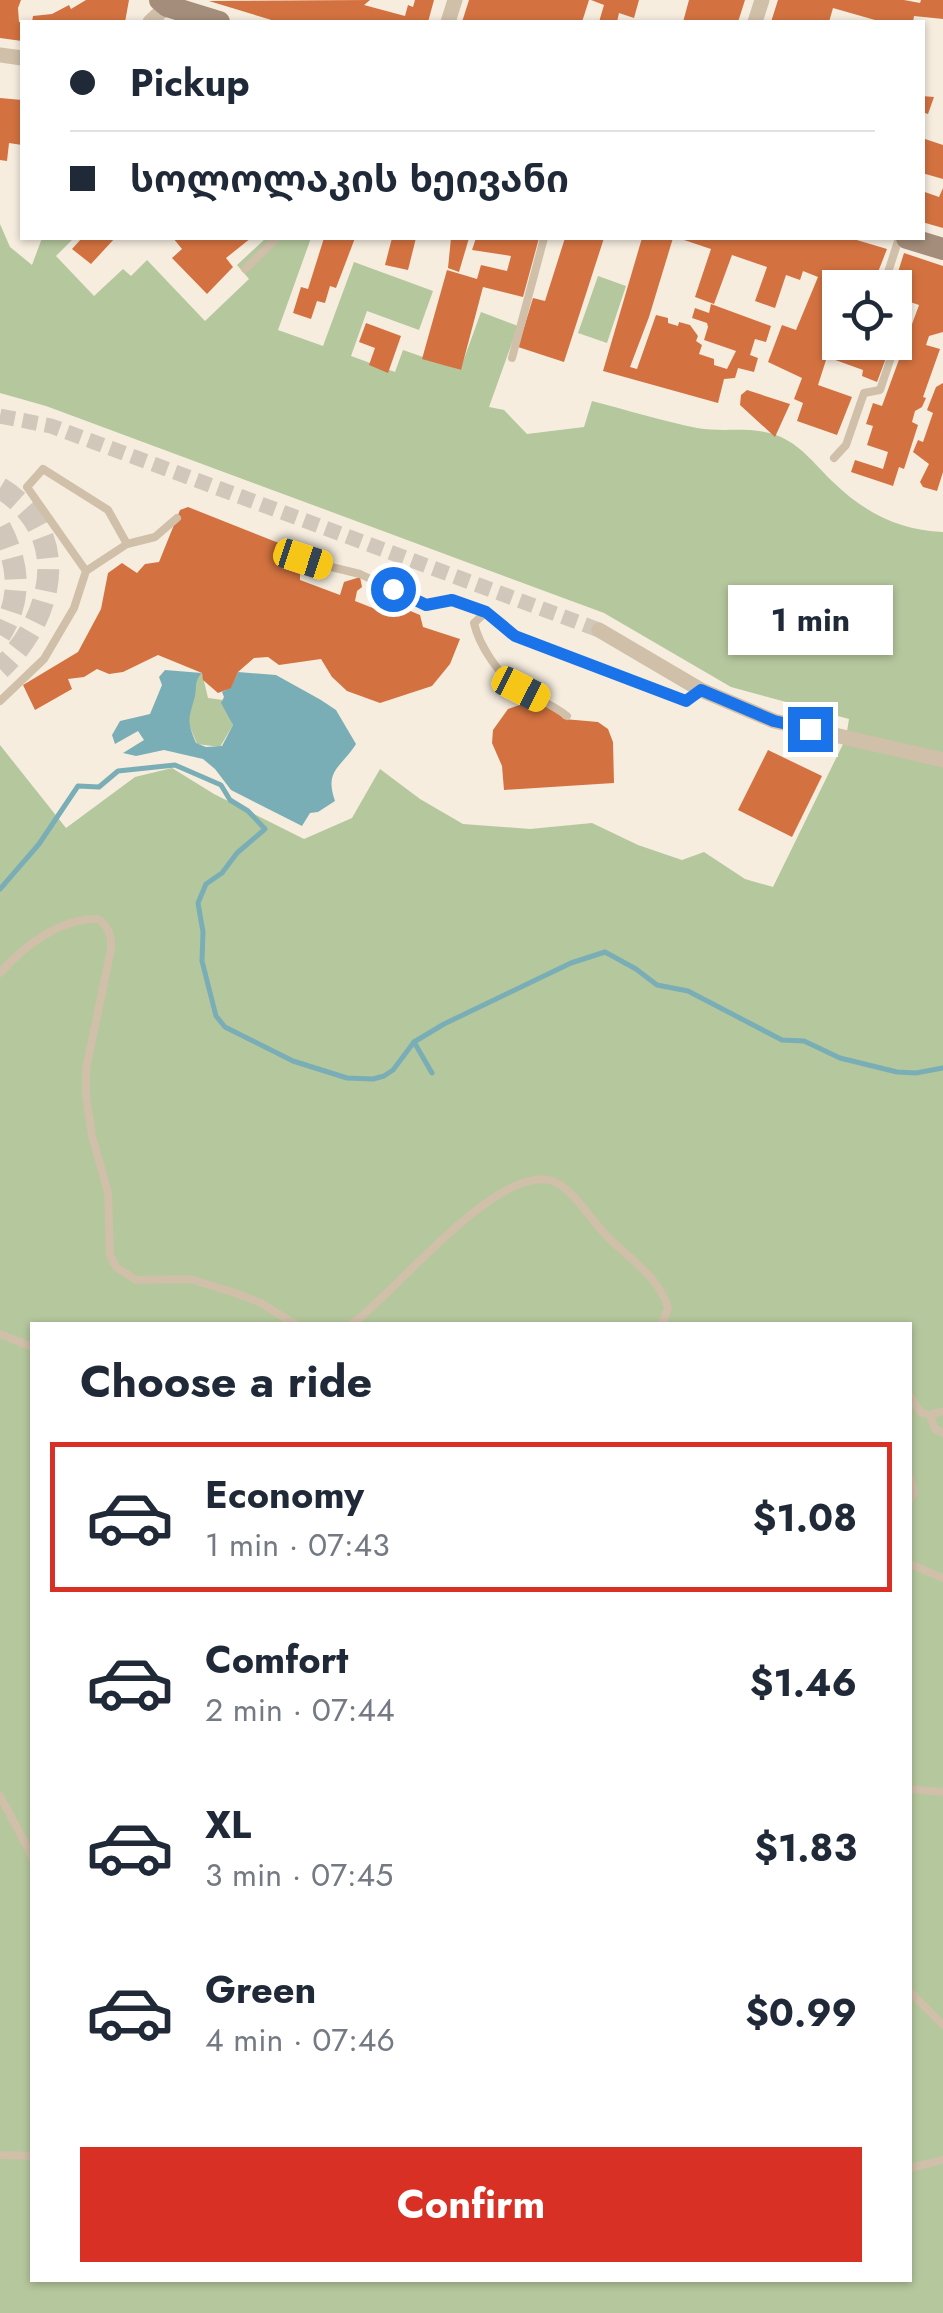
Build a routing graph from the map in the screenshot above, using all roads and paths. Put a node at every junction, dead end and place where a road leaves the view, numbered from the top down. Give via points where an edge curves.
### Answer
1 (159, 10) edge
2 (209, 20) edge
3 (275, 240) edge
4 (543, 240) edge
5 (898, 240) edge
6 (914, 240) edge
7 (943, 249) edge
8 (246, 269) dead end
9 (889, 270) edge
10 (512, 358) dead end
11 (890, 360) edge
12 (834, 458) dead end
13 (178, 518) dead end
14 (127, 544) junction
15 (286, 556) dead end
16 (86, 571) junction
17 (486, 612) junction
18 (599, 630) tunnel mouth
19 (701, 690) junction
20 (0, 701) edge
21 (567, 716) dead end
22 (943, 760) edge
23 (0, 973) edge
24 (291, 1322) edge
25 (354, 1322) edge
26 (663, 1322) edge
27 (0, 1334) edge
28 (30, 1346) edge
29 (912, 1399) edge
30 (943, 1411) edge
31 (930, 1415) junction
32 (943, 1433) edge
33 (912, 1565) edge
34 (943, 1578) edge
35 (912, 1789) edge
36 (943, 1792) edge
37 (0, 1796) edge
38 (30, 1852) edge
39 (912, 1994) edge
40 (943, 2026) edge
41 (0, 2155) edge
42 (30, 2156) edge
43 (943, 2160) edge
44 (912, 2168) edge

1 - 2 main road
3 - 8 lane
4 - 10 lane
5 - 9 lane
6 - 7 main road
11 - 12 lane via 880,390 864,393 846,445
13 - 14 lane via 155,536
14 - 16 lane
14 - 16 lane via 108,510 44,469 28,487
15 - 17 lane via 360,574 426,605 452,600
16 - 20 lane via 74,608 44,659
17 - 19 lane via 515,636 686,701
17 - 21 lane via 474,623 477,638 504,674
18 - 19 street
19 - 22 street via 774,721
23 - 24 lane via 51,932 87,918 105,924 111,949 86,1096 108,1192 110,1255 136,1280 190,1279 261,1303
25 - 26 lane via 470,1214 500,1193 544,1179 558,1183 650,1276 668,1308
27 - 28 lane
29 - 31 lane
30 - 31 lane
31 - 32 lane
33 - 34 lane
35 - 36 lane
37 - 38 lane
39 - 40 lane
41 - 42 lane
43 - 44 lane

